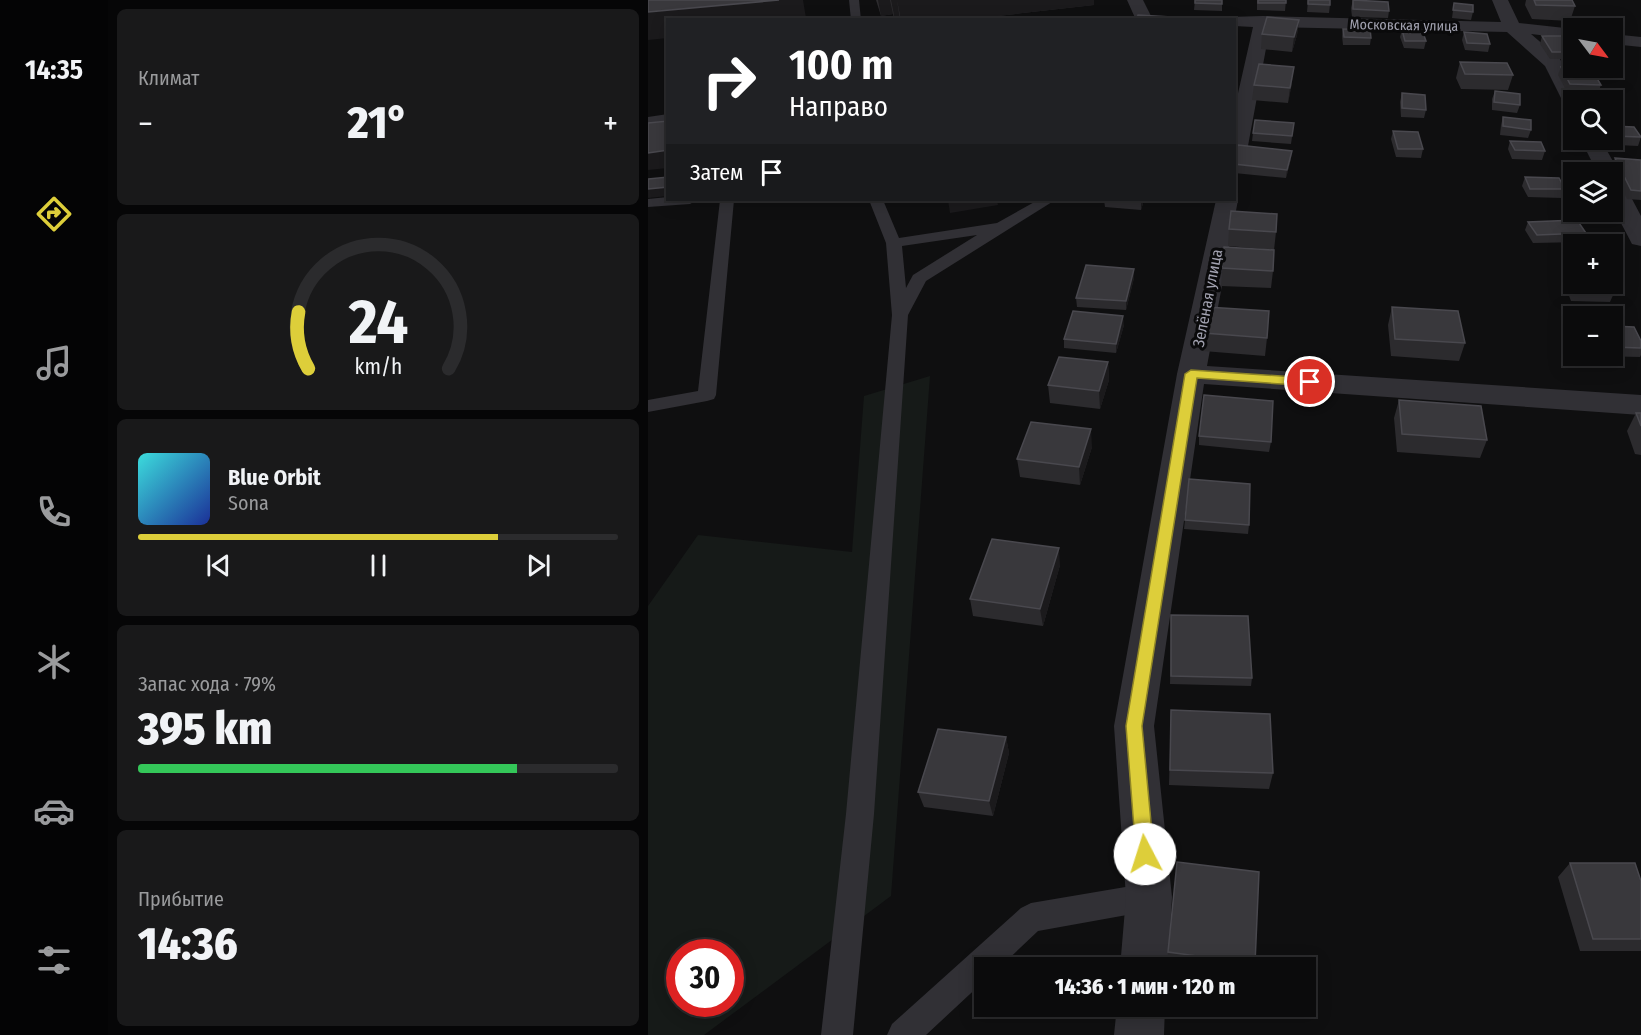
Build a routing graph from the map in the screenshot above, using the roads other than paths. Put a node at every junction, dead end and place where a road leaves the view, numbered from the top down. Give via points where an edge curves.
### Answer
1 (854, 0) edge
2 (1135, 0) edge
3 (1500, 0) edge
4 (855, 18) edge
5 (1144, 18) edge
6 (1236, 21) edge
7 (1263, 21) junction
8 (1512, 27) junction
9 (1563, 33) edge
10 (1623, 40) edge
11 (1641, 42) edge
12 (1567, 90) edge
13 (666, 120) edge
14 (648, 123) edge
15 (1236, 152) edge
16 (676, 201) edge
17 (727, 201) edge
18 (876, 201) edge
19 (1045, 201) edge
20 (1227, 201) edge
21 (648, 203) edge
22 (1623, 204) edge
23 (1001, 227) junction
24 (1641, 239) edge
25 (894, 243) junction
26 (900, 315) junction
27 (1191, 374) junction
28 (648, 405) edge
29 (1641, 405) edge
30 (1149, 897) junction
31 (1145, 957) edge
32 (1141, 1017) edge
33 (837, 1035) edge
34 (903, 1035) edge
35 (1140, 1035) edge

1 - 4 lane
2 - 5 street
3 - 8 street
6 - 7 street, Московская улица
7 - 8 street, Московская улица
7 - 15 street
8 - 9 street, Московская улица
8 - 12 street via 1553,63
10 - 11 street
13 - 14 street
16 - 21 lane
17 - 28 lane via 707,395
18 - 25 lane
19 - 23 lane
20 - 27 street, Зелёная улица
22 - 24 street
23 - 25 lane
23 - 26 lane via 919,278
25 - 26 lane
26 - 33 lane via 860,814
27 - 29 street
27 - 30 street, Зелёная улица via 1134,726
30 - 31 street, Зелёная улица
30 - 34 lane via 1031,918
32 - 35 street

